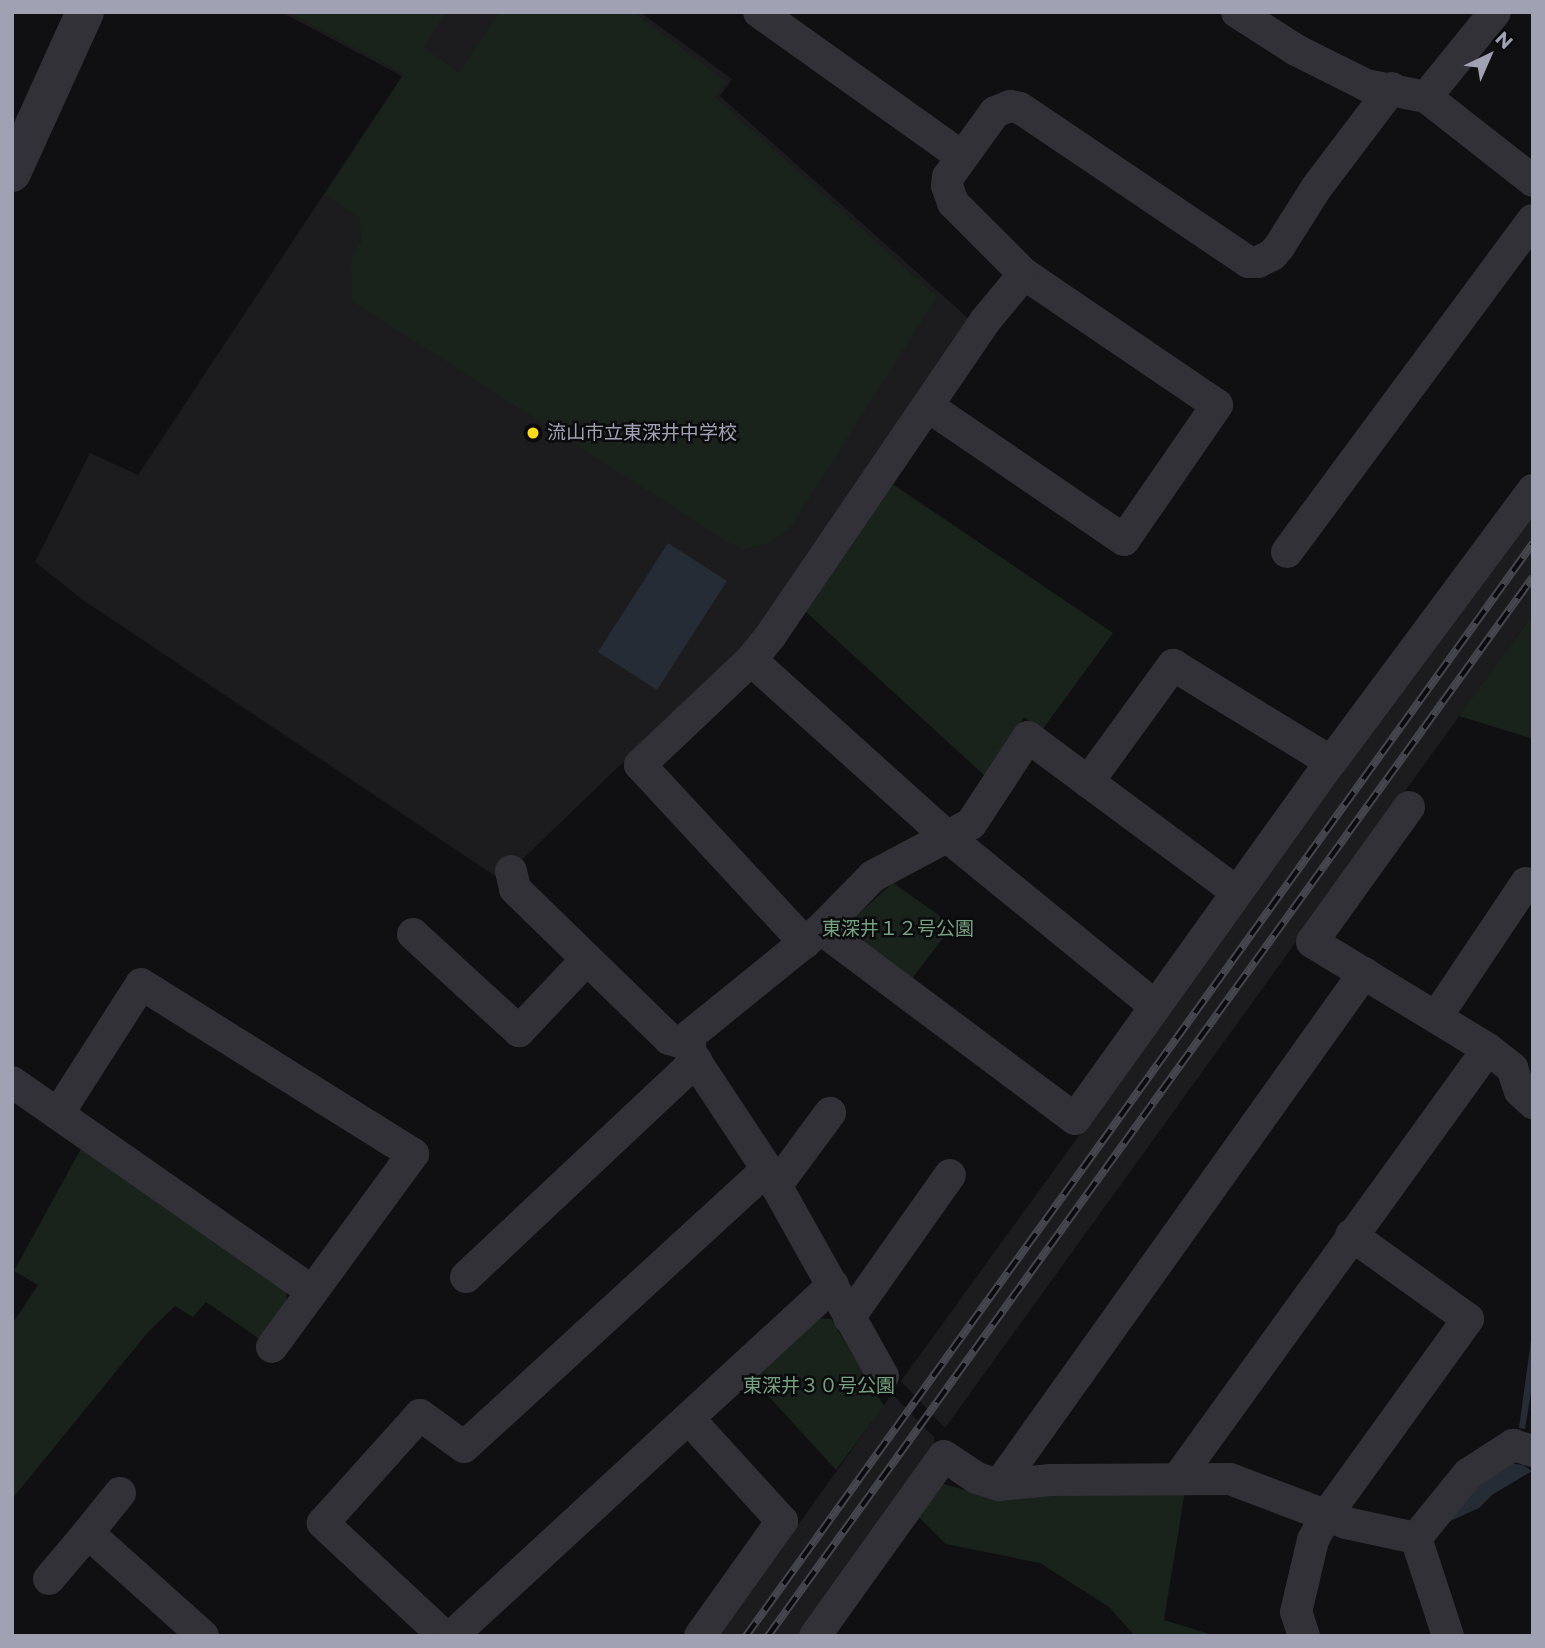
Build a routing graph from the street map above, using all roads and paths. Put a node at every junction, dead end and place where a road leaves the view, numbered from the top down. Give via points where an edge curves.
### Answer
1 (85, 12) edge
2 (759, 12) edge
3 (1237, 12) edge
4 (1495, 12) edge
5 (1270, 21) edge
6 (1392, 88) junction
7 (1426, 97) junction
8 (22, 126) edge
9 (962, 157) junction
10 (12, 173) edge
11 (1533, 181) edge
12 (1533, 220) edge
13 (1024, 274) junction
14 (929, 407) junction
15 (1533, 489) edge
16 (1287, 552) dead end
17 (751, 660) junction
18 (1331, 762) junction
19 (1088, 782) junction
20 (1409, 807) dead end
21 (949, 838) junction
22 (511, 871) dead end
23 (1525, 883) dead end
24 (1237, 892) junction
25 (413, 934) dead end
26 (813, 936) junction
27 (587, 959) junction
28 (1363, 973) junction
29 (1155, 1006) junction
30 (1437, 1016) junction
31 (1488, 1049) junction
32 (692, 1052) junction
33 (12, 1083) edge
34 (1533, 1103) edge
35 (830, 1113) dead end
36 (58, 1114) junction
37 (950, 1175) dead end
38 (771, 1177) junction
39 (1351, 1235) junction
40 (466, 1277) dead end
41 (833, 1286) junction
42 (312, 1291) junction
43 (849, 1318) junction
44 (272, 1347) dead end
45 (883, 1376) dead end
46 (690, 1420) junction
47 (1533, 1451) edge
48 (1178, 1478) junction
49 (999, 1485) junction
50 (120, 1493) dead end
51 (1326, 1516) junction
52 (88, 1533) junction
53 (1416, 1538) junction
54 (49, 1579) dead end
55 (203, 1636) edge
56 (443, 1636) edge
57 (452, 1636) edge
58 (700, 1636) edge
59 (815, 1636) edge
60 (1304, 1636) edge
61 (1448, 1636) edge

1 - 8 street
2 - 9 street
3 - 5 street
4 - 7 street
5 - 6 street via 1366,85
6 - 7 street
6 - 9 street via 1317,187 1279,247 1258,262 1248,262 1020,108 1001,107 995,112
7 - 11 street
8 - 10 street
9 - 13 street via 948,177 948,194
12 - 16 street
13 - 14 street via 985,321
13 - 14 street via 1217,405 1125,540
14 - 17 street
15 - 18 street
17 - 21 street
17 - 26 street via 640,765
18 - 19 street via 1173,665
18 - 24 street
19 - 21 street via 1028,737 971,824
19 - 24 street
20 - 28 street via 1312,942
21 - 26 street via 873,876
21 - 29 street
22 - 27 street via 515,889
23 - 30 street
24 - 29 street
25 - 27 street via 519,1031
26 - 29 street via 1075,1119
26 - 32 street via 694,1031
27 - 32 street via 669,1039
28 - 30 street
28 - 49 street
30 - 31 street
31 - 34 street via 1512,1068 1520,1091
31 - 39 street
32 - 38 street
32 - 40 street
33 - 36 street
35 - 38 street
36 - 42 street
36 - 42 street via 141,984 413,1154
37 - 43 street
38 - 41 street
38 - 56 street via 464,1447 420,1415 323,1523
39 - 48 street
39 - 51 street via 1468,1320
41 - 43 street
41 - 46 street
42 - 44 street
43 - 45 street
46 - 57 street
46 - 58 street via 782,1521
47 - 53 street via 1513,1445 1468,1474
48 - 49 street
48 - 51 street via 1230,1479
49 - 59 street via 977,1478 944,1456
50 - 52 street
51 - 53 street
51 - 60 street via 1313,1540 1296,1612
52 - 54 street
52 - 55 street
53 - 61 street

